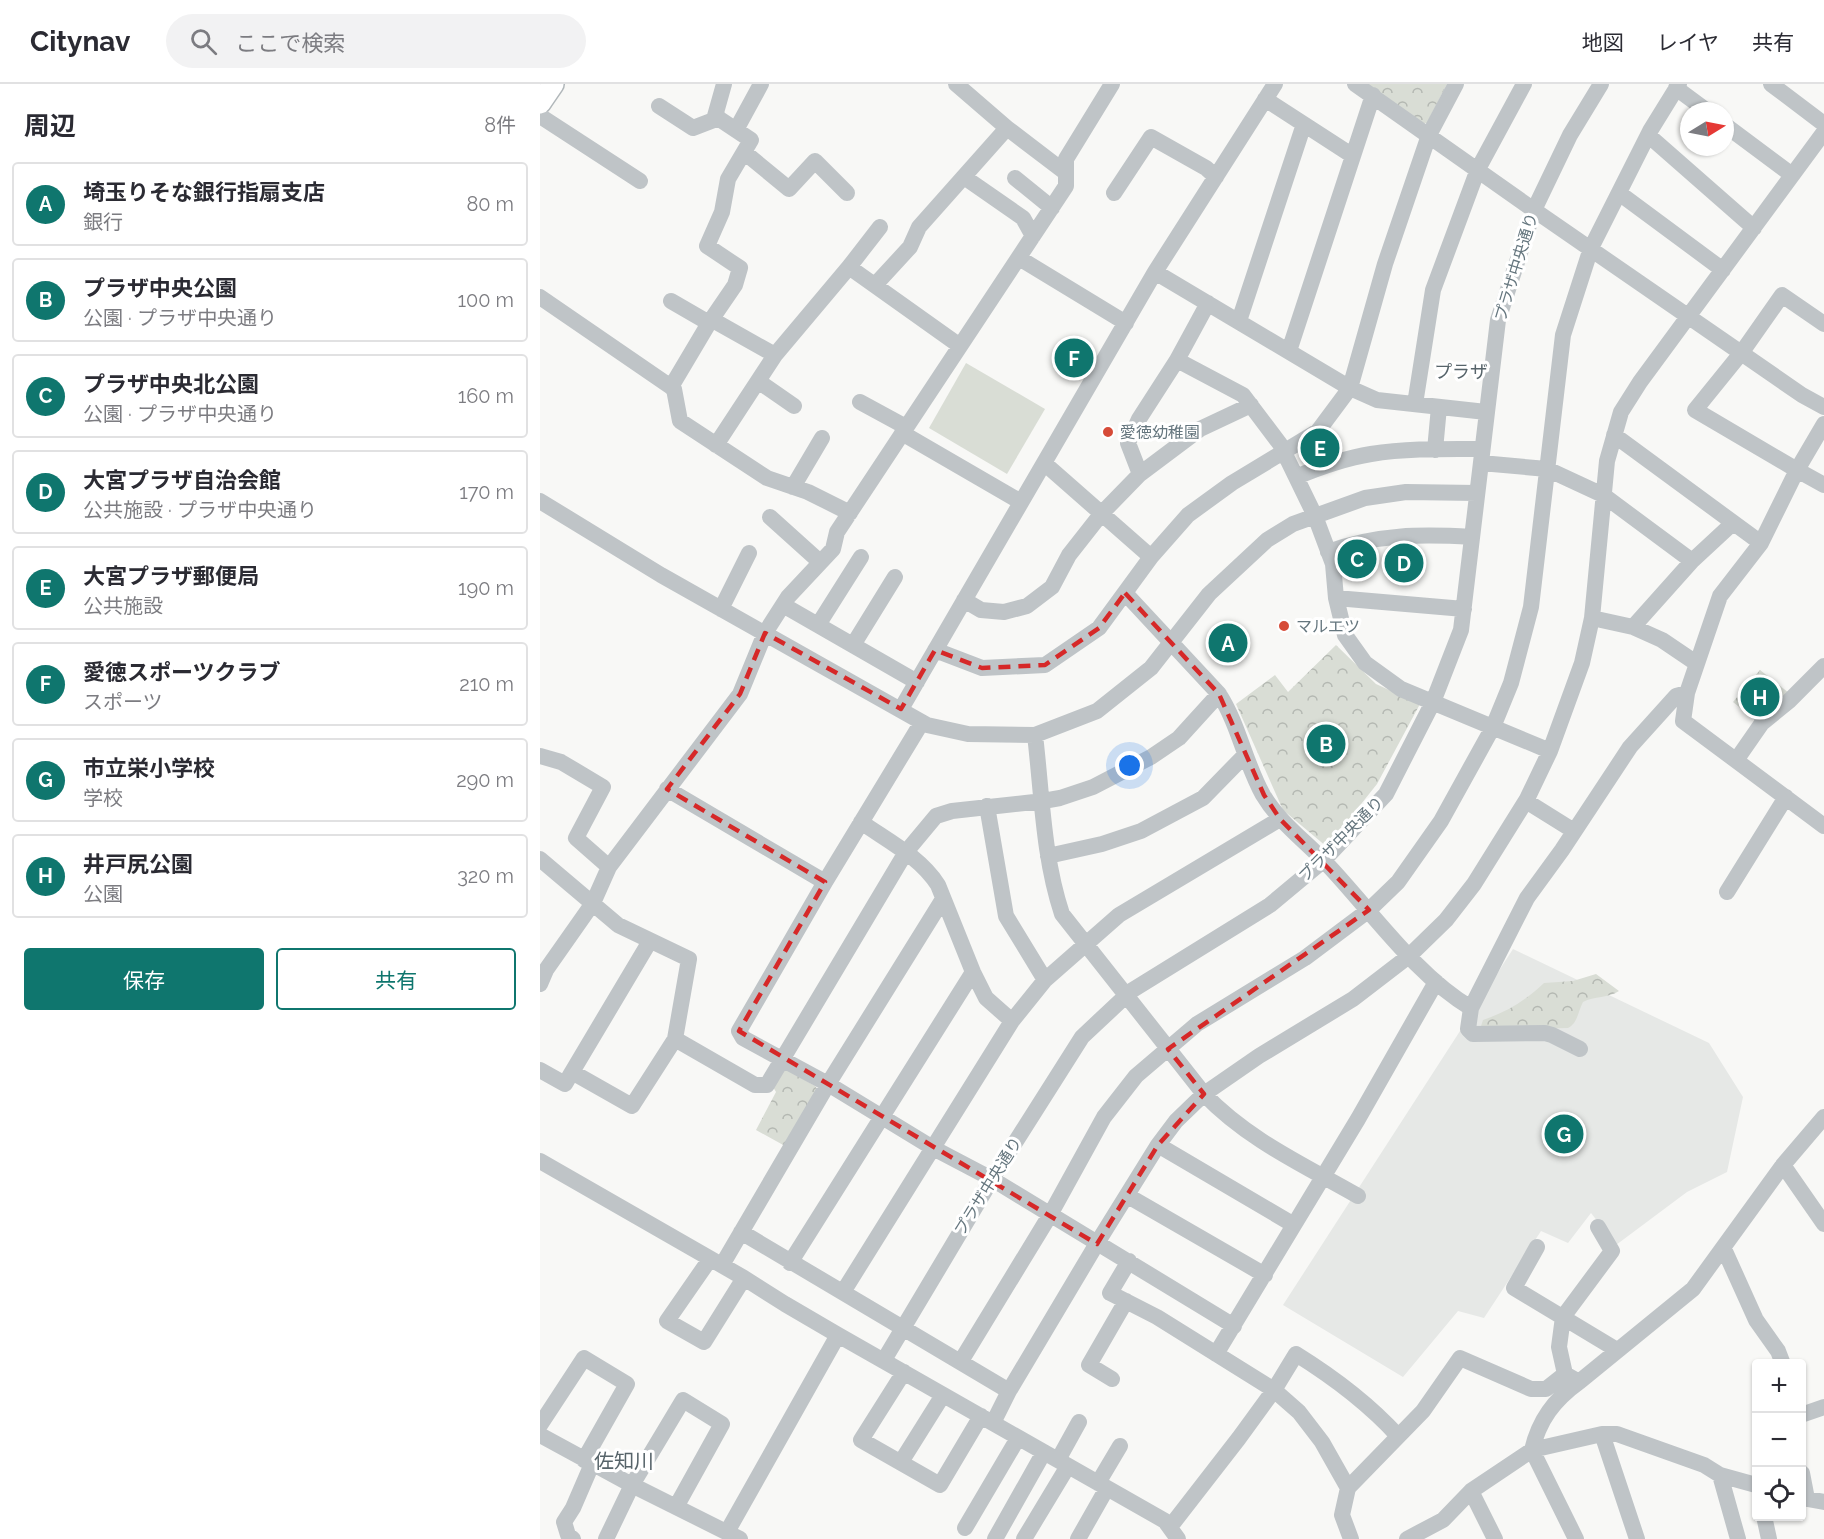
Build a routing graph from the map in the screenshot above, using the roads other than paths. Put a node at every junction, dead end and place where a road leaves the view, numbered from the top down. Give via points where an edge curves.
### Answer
1 (553, 84) edge
2 (724, 84) edge
3 (761, 84) edge
4 (1112, 84) edge
5 (1275, 84) edge
6 (1355, 84) edge
7 (1456, 84) edge
8 (1524, 84) edge
9 (1601, 84) edge
10 (1771, 84) edge
11 (1678, 86) edge
12 (967, 87) edge
13 (1373, 95) junction
14 (1265, 99) junction
15 (1697, 102) edge
16 (540, 103) edge
17 (659, 106) dead end
18 (540, 117) edge
19 (719, 118) junction
20 (1304, 124) junction
21 (1824, 124) edge
22 (1007, 128) junction
23 (736, 130) junction
24 (1734, 131) edge
25 (1824, 132) edge
26 (1429, 135) junction
27 (1648, 135) junction
28 (744, 152) junction
29 (1818, 152) edge
30 (1353, 156) junction
31 (1478, 169) junction
32 (1066, 173) junction
33 (1792, 175) junction
34 (964, 177) junction
35 (1215, 177) junction
36 (1015, 178) dead end
37 (640, 181) dead end
38 (847, 193) dead end
39 (1114, 193) dead end
40 (1619, 193) junction
41 (1052, 208) junction
42 (1534, 210) junction
43 (880, 227) dead end
44 (1754, 228) junction
45 (1033, 236) junction
46 (1591, 248) junction
47 (1019, 258) junction
48 (849, 267) junction
49 (1723, 270) junction
50 (1155, 272) junction
51 (875, 285) junction
52 (540, 297) edge
53 (671, 301) dead end
54 (1208, 303) junction
55 (1690, 316) junction
56 (710, 321) junction
57 (1239, 321) junction
58 (1126, 323) junction
59 (1824, 324) edge
60 (960, 346) junction
61 (1289, 351) junction
62 (1742, 352) junction
63 (775, 355) junction
64 (1177, 360) junction
65 (758, 381) junction
66 (671, 387) junction
67 (1350, 388) junction
68 (860, 402) dead end
69 (1415, 404) junction
70 (1251, 405) junction
71 (794, 406) dead end
72 (1824, 406) edge
73 (1439, 407) junction
74 (1486, 412) junction
75 (1824, 424) edge
76 (904, 430) junction
77 (1614, 435) junction
78 (822, 438) dead end
79 (716, 445) junction
80 (1435, 450) junction
81 (1284, 453) junction
82 (1481, 456) junction
83 (1044, 463) junction
84 (1547, 470) junction
85 (1797, 470) junction
86 (1140, 474) junction
87 (1296, 477) junction
88 (1824, 485) edge
89 (793, 487) junction
90 (1477, 493) junction
91 (1603, 495) junction
92 (540, 501) edge
93 (1021, 502) junction
94 (850, 513) junction
95 (1102, 513) junction
96 (1315, 516) junction
97 (770, 517) dead end
98 (1733, 523) junction
99 (1472, 537) junction
100 (1761, 543) junction
101 (1328, 552) junction
102 (749, 554) dead end
103 (861, 556) dead end
104 (1151, 556) junction
105 (1692, 561) junction
106 (820, 562) junction
107 (895, 577) dead end
108 (1125, 593) junction
109 (1336, 598) junction
110 (964, 600) junction
111 (783, 605) junction
112 (721, 609) junction
113 (1464, 609) junction
114 (1592, 618) junction
115 (818, 625) junction
116 (1633, 627) junction
117 (765, 633) junction
118 (1171, 642) junction
119 (853, 645) junction
120 (935, 650) junction
121 (1696, 663) junction
122 (1824, 666) edge
123 (916, 682) junction
124 (1687, 693) junction
125 (1220, 694) junction
126 (1433, 702) junction
127 (901, 709) junction
128 (922, 722) junction
129 (1493, 727) junction
130 (1035, 735) junction
131 (1550, 751) junction
132 (1245, 755) junction
133 (540, 756) edge
134 (1737, 759) junction
135 (667, 789) junction
136 (1786, 797) junction
137 (1043, 801) junction
138 (1526, 801) junction
139 (987, 806) junction
140 (1280, 819) junction
141 (861, 822) junction
142 (1824, 825) edge
143 (1575, 831) junction
144 (906, 852) junction
145 (1048, 856) junction
146 (540, 859) edge
147 (1324, 860) junction
148 (609, 867) junction
149 (825, 882) junction
150 (1727, 892) dead end
151 (942, 899) junction
152 (593, 903) junction
153 (1369, 910) junction
154 (650, 941) junction
155 (1084, 945) junction
156 (1409, 956) junction
157 (973, 972) junction
158 (542, 974) edge
159 (1045, 980) junction
160 (1436, 982) junction
161 (1126, 995) junction
162 (1471, 1008) junction
163 (1012, 1021) junction
164 (675, 1039) junction
165 (1168, 1049) junction
166 (1580, 1049) dead end
167 (782, 1059) junction
168 (540, 1070) edge
169 (572, 1072) junction
170 (828, 1084) junction
171 (1204, 1094) junction
172 (1824, 1117) edge
173 (883, 1118) junction
174 (1158, 1145) junction
175 (933, 1148) junction
176 (540, 1161) edge
177 (1783, 1165) junction
178 (1323, 1176) junction
179 (992, 1179) junction
180 (1128, 1196) junction
181 (1358, 1196) dead end
182 (1050, 1214) junction
183 (1824, 1224) edge
184 (1294, 1225) junction
185 (1598, 1227) dead end
186 (741, 1232) junction
187 (1097, 1244) junction
188 (1537, 1247) dead end
189 (1724, 1249) junction
190 (716, 1262) junction
191 (1129, 1262) junction
192 (790, 1263) junction
193 (1265, 1275) junction
194 (744, 1278) junction
195 (843, 1292) junction
196 (1126, 1302) junction
197 (1563, 1317) junction
198 (1234, 1326) junction
199 (902, 1328) junction
200 (838, 1335) junction
201 (1617, 1350) junction
202 (1216, 1354) junction
203 (1781, 1359) edge
204 (884, 1360) junction
205 (961, 1361) junction
206 (904, 1372) junction
207 (1572, 1378) junction
208 (1112, 1379) dead end
209 (1274, 1390) junction
210 (1009, 1391) junction
211 (943, 1395) junction
212 (1824, 1407) edge
213 (1806, 1412) edge
214 (987, 1420) junction
215 (1079, 1422) dead end
216 (540, 1425) edge
217 (1602, 1434) junction
218 (540, 1435) edge
219 (1398, 1436) junction
220 (1018, 1438) junction
221 (1120, 1446) dead end
222 (1532, 1450) junction
223 (1057, 1459) junction
224 (588, 1462) junction
225 (901, 1462) junction
226 (1720, 1475) junction
227 (632, 1485) junction
228 (1102, 1485) junction
229 (1752, 1485) edge
230 (1806, 1485) edge
231 (1348, 1488) junction
232 (1471, 1491) junction
233 (1811, 1500) edge
234 (676, 1507) junction
235 (1765, 1521) edge
236 (965, 1528) dead end
237 (1174, 1533) edge
238 (733, 1535) edge
239 (573, 1539) edge
240 (606, 1539) edge
241 (995, 1539) edge
242 (1024, 1539) edge
243 (1078, 1539) edge
244 (1351, 1539) edge
245 (1407, 1539) edge
246 (1495, 1539) edge
247 (1576, 1539) edge
248 (1637, 1539) edge
249 (1738, 1539) edge
250 (1769, 1539) edge

1 - 16 main road
2 - 19 street via 715,116
3 - 23 street
4 - 32 street via 1066,159
5 - 14 street
6 - 13 street
7 - 26 street
8 - 31 street
9 - 42 street, プラザ中央通り via 1570,135
10 - 21 street
11 - 15 street
11 - 27 street
12 - 22 street
13 - 26 street
13 - 30 street
14 - 20 street
14 - 35 street
17 - 19 street via 693,128
18 - 37 street
19 - 23 street
20 - 30 street
20 - 57 street
22 - 32 street
22 - 34 street
23 - 28 street via 751,140
24 - 33 street
25 - 29 street
26 - 31 street
26 - 67 street via 1385,264
27 - 40 street
27 - 44 street
28 - 38 street via 789,189 815,161
28 - 56 street via 728,179 722,212 707,246 740,268 735,285
29 - 33 street
30 - 61 street
31 - 42 street
31 - 69 street via 1433,290
32 - 41 street via 1066,186
33 - 44 street
34 - 45 street via 1023,218
34 - 51 street
35 - 39 street via 1152,137
35 - 50 street via 1177,225
36 - 41 street
40 - 46 street
40 - 49 street
41 - 45 street
42 - 46 street
42 - 74 street, プラザ中央通り via 1498,320
43 - 48 street
44 - 49 street
45 - 47 street
46 - 55 street
46 - 84 street via 1563,335
47 - 58 street
47 - 60 street
48 - 51 street
48 - 63 street
49 - 55 street
50 - 54 street
50 - 58 street
51 - 60 street
52 - 66 street
53 - 56 street
54 - 57 street
54 - 64 street
55 - 62 street
55 - 77 street via 1640,382 1621,412
56 - 63 street
56 - 66 street
57 - 61 street
58 - 83 street
59 - 62 street via 1782,295
60 - 76 street
61 - 67 street
62 - 72 street
62 - 85 street via 1695,410
63 - 65 street
64 - 70 street via 1243,395
64 - 86 street via 1128,444
65 - 71 street
65 - 79 street
66 - 79 street via 680,421
67 - 69 street via 1377,400
67 - 81 street via 1318,430
68 - 76 street
69 - 73 street
70 - 81 street
70 - 86 street via 1200,429
73 - 74 street
73 - 80 street
74 - 82 street, プラザ中央通り
75 - 85 street
76 - 93 street
76 - 94 street
77 - 91 street
77 - 98 street
78 - 89 street
79 - 89 street via 767,478
80 - 82 street
80 - 87 street via 1371,454
81 - 87 street
81 - 104 street via 1232,483 1188,515
82 - 84 street
82 - 90 street, プラザ中央通り
83 - 93 street
83 - 95 street
84 - 91 street
84 - 129 street via 1531,607 1511,683
85 - 88 street
85 - 100 street
86 - 95 street
87 - 96 street
89 - 94 street
90 - 96 street via 1406,492 1365,498
90 - 99 street, プラザ中央通り
91 - 105 street
91 - 114 street
92 - 112 street
93 - 110 street
94 - 106 street via 837,532 833,549
95 - 104 street
95 - 110 street via 1069,555 1052,587 1027,606 1004,612 981,610
96 - 101 street
96 - 118 street via 1267,540 1209,594
97 - 106 street
98 - 100 street
98 - 105 street
99 - 101 street via 1425,534 1383,538
99 - 113 street, プラザ中央通り
100 - 121 street via 1720,596
101 - 109 street
102 - 112 street
103 - 115 street
104 - 108 street
105 - 116 street
106 - 111 street
107 - 119 street
108 - 118 street
108 - 120 street via 1099,628 1045,665 982,668
109 - 113 street
109 - 126 street via 1346,635 1365,663 1401,689
110 - 120 street
111 - 115 street
111 - 117 street
112 - 117 street
113 - 126 street, プラザ中央通り via 1461,630
114 - 116 street
114 - 131 street via 1582,663
115 - 119 street
116 - 121 street via 1662,640
117 - 127 street
117 - 135 street via 740,694
118 - 125 street
118 - 130 street via 1151,668 1097,711
119 - 123 street
120 - 123 street
121 - 124 street
122 - 134 street via 1762,723
123 - 127 street
124 - 134 street via 1683,720
124 - 143 street via 1676,696 1630,747
125 - 132 street
125 - 137 street via 1179,738 1151,757 1093,787
126 - 129 street
126 - 147 street, プラザ中央通り via 1386,794
127 - 128 street
128 - 130 street via 968,734
128 - 141 street
129 - 131 street
129 - 153 street via 1441,820 1398,882
130 - 137 street
131 - 138 street
132 - 140 street via 1263,795
132 - 145 street via 1203,798 1141,831
133 - 148 street via 561,762 603,787 576,838
134 - 136 street
135 - 148 street
135 - 149 street
136 - 142 street
136 - 150 street
137 - 139 street
137 - 145 street
138 - 143 street
138 - 156 street via 1474,884 1446,920
139 - 144 street via 936,816
139 - 159 street via 1006,916
140 - 147 street
140 - 155 street via 1119,915
141 - 144 street
141 - 149 street
143 - 162 street via 1527,898
144 - 151 street via 930,872
144 - 167 street
145 - 155 street via 1062,914
146 - 152 street
147 - 153 street
147 - 161 street, プラザ中央通り via 1270,905
148 - 152 street
149 - 167 street via 739,1031 743,1038
151 - 157 street
151 - 170 street
152 - 154 street via 618,925
152 - 158 street
153 - 156 street
153 - 165 street via 1305,958 1197,1024
154 - 164 street via 689,959
154 - 169 street
155 - 159 street
155 - 161 street
156 - 160 street
156 - 171 street via 1353,999
157 - 163 street via 986,998
157 - 173 street
159 - 163 street
160 - 162 street
160 - 178 street
161 - 165 street
161 - 179 street, プラザ中央通り via 1082,1037
162 - 166 street via 1468,1029 1473,1034 1545,1033
163 - 175 street
164 - 167 street via 755,1085 767,1085
164 - 169 street via 632,1106
165 - 171 street
165 - 182 street via 1136,1076 1104,1117
167 - 170 street
168 - 169 street via 565,1084
170 - 173 street
170 - 186 street
171 - 174 street
171 - 178 street via 1221,1112 1267,1146
172 - 177 street
173 - 175 street
173 - 192 street
174 - 180 street
174 - 184 street
175 - 179 street
175 - 195 street
176 - 190 street
177 - 183 street
177 - 189 street
178 - 181 street
178 - 184 street
179 - 182 street
179 - 199 street, プラザ中央通り
180 - 187 street
180 - 193 street
182 - 187 street
182 - 205 street
184 - 193 street
185 - 197 street via 1612,1251
186 - 190 street
186 - 192 street
187 - 191 street
187 - 210 street
188 - 197 street via 1514,1288
189 - 201 street via 1693,1289
189 - 203 street via 1756,1320
190 - 194 street
190 - 194 street via 668,1321 704,1342
191 - 196 street via 1110,1293
191 - 198 street
192 - 195 street
193 - 198 street
194 - 200 street
195 - 199 street
196 - 202 street
196 - 208 street via 1089,1365
197 - 201 street
197 - 207 street via 1559,1347
198 - 202 street
199 - 204 street, プラザ中央通り
199 - 205 street
200 - 204 street
200 - 238 street
201 - 207 street
202 - 209 street
204 - 206 street
205 - 210 street
206 - 211 street
206 - 225 street via 861,1440
207 - 219 street via 1546,1389 1531,1389 1460,1358 1423,1411
207 - 222 street via 1546,1413
209 - 219 street via 1296,1354 1348,1390
209 - 231 street via 1322,1442
209 - 237 street
210 - 214 street
211 - 214 street
211 - 225 street
212 - 213 street
214 - 220 street
214 - 225 street via 940,1485
215 - 223 street
216 - 224 street via 584,1358 627,1384
217 - 222 street
217 - 226 street via 1617,1434 1704,1465
217 - 248 street
218 - 224 street
219 - 231 street
220 - 223 street
220 - 236 street
221 - 228 street
222 - 232 street
222 - 247 street
223 - 228 street
223 - 241 street
223 - 242 street
224 - 227 street
224 - 239 street via 573,1508 564,1522
226 - 229 street
226 - 249 street
227 - 234 street
227 - 234 street via 682,1400 722,1424
227 - 240 street
228 - 237 street via 1165,1521
228 - 243 street
230 - 233 street
231 - 244 street via 1342,1515
232 - 245 street via 1443,1520
232 - 246 street
234 - 238 street
235 - 250 street

